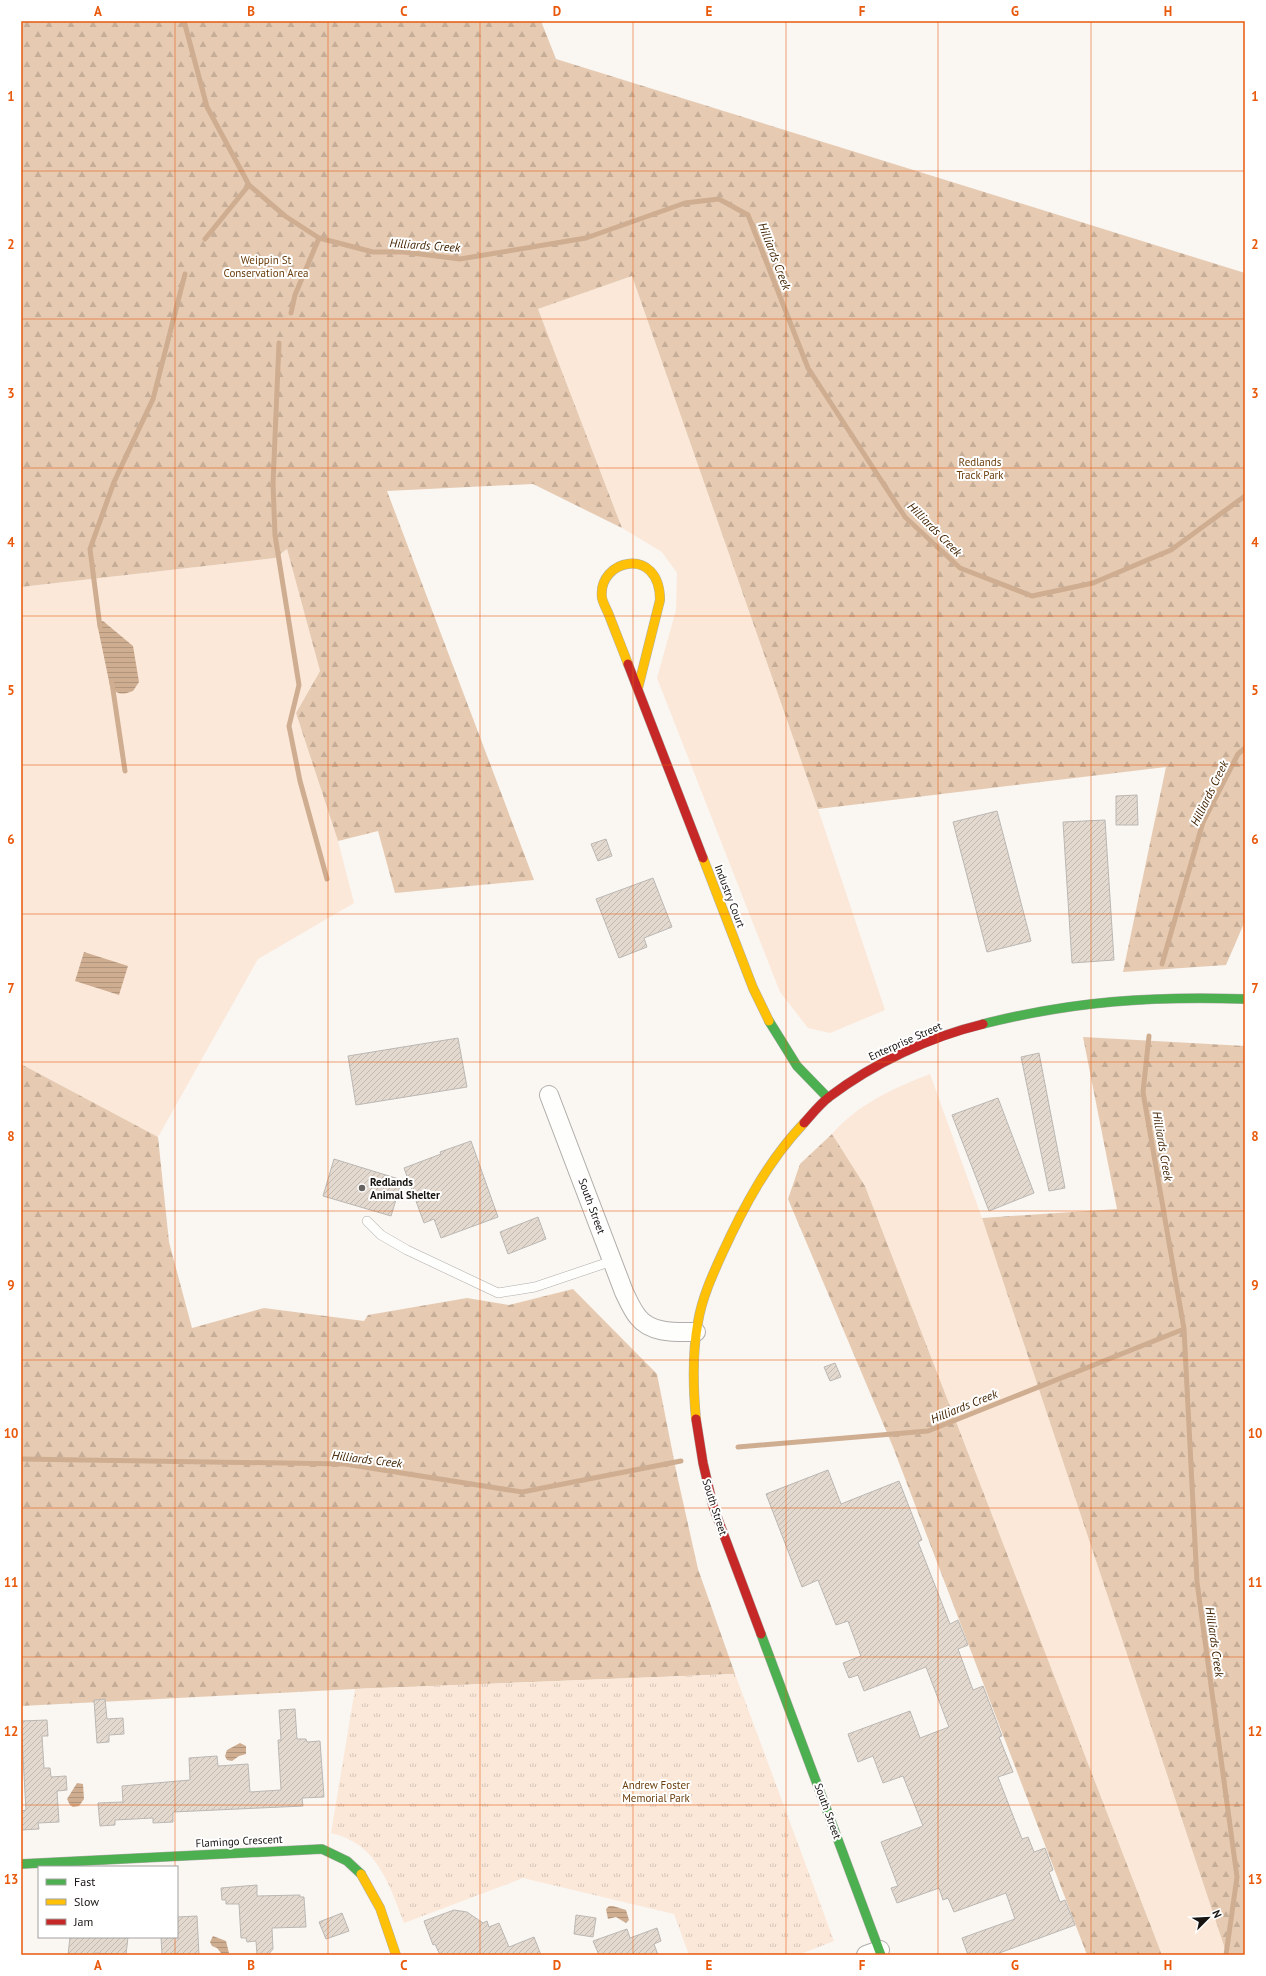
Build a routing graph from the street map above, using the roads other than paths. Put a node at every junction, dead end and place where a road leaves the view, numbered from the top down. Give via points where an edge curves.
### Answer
1 (638, 688) junction
2 (1245, 999) edge
3 (549, 1095) dead end
4 (828, 1098) junction
5 (367, 1221) dead end
6 (612, 1261) junction
7 (696, 1332) junction
8 (21, 1864) edge
9 (876, 1953) edge
10 (396, 1955) edge

1 - 1 street, Industry Court via 602,598 604,581 613,570 627,563 640,564 653,572 660,589 660,600
1 - 4 street, Industry Court via 753,988 773,1028 797,1066
2 - 4 street, Enterprise Street via 1125,999 1030,1012 941,1037 874,1067
3 - 6 street, South Street
4 - 7 street, Enterprise Street via 789,1138 742,1210 709,1283
5 - 6 lane via 380,1235 407,1250 498,1293 535,1287
6 - 7 street, South Street via 638,1318 651,1327 667,1332
7 - 9 street, South Street via 695,1420 701,1460 713,1506
8 - 10 street, Flamingo Crescent via 322,1850 339,1856 354,1866 367,1880

